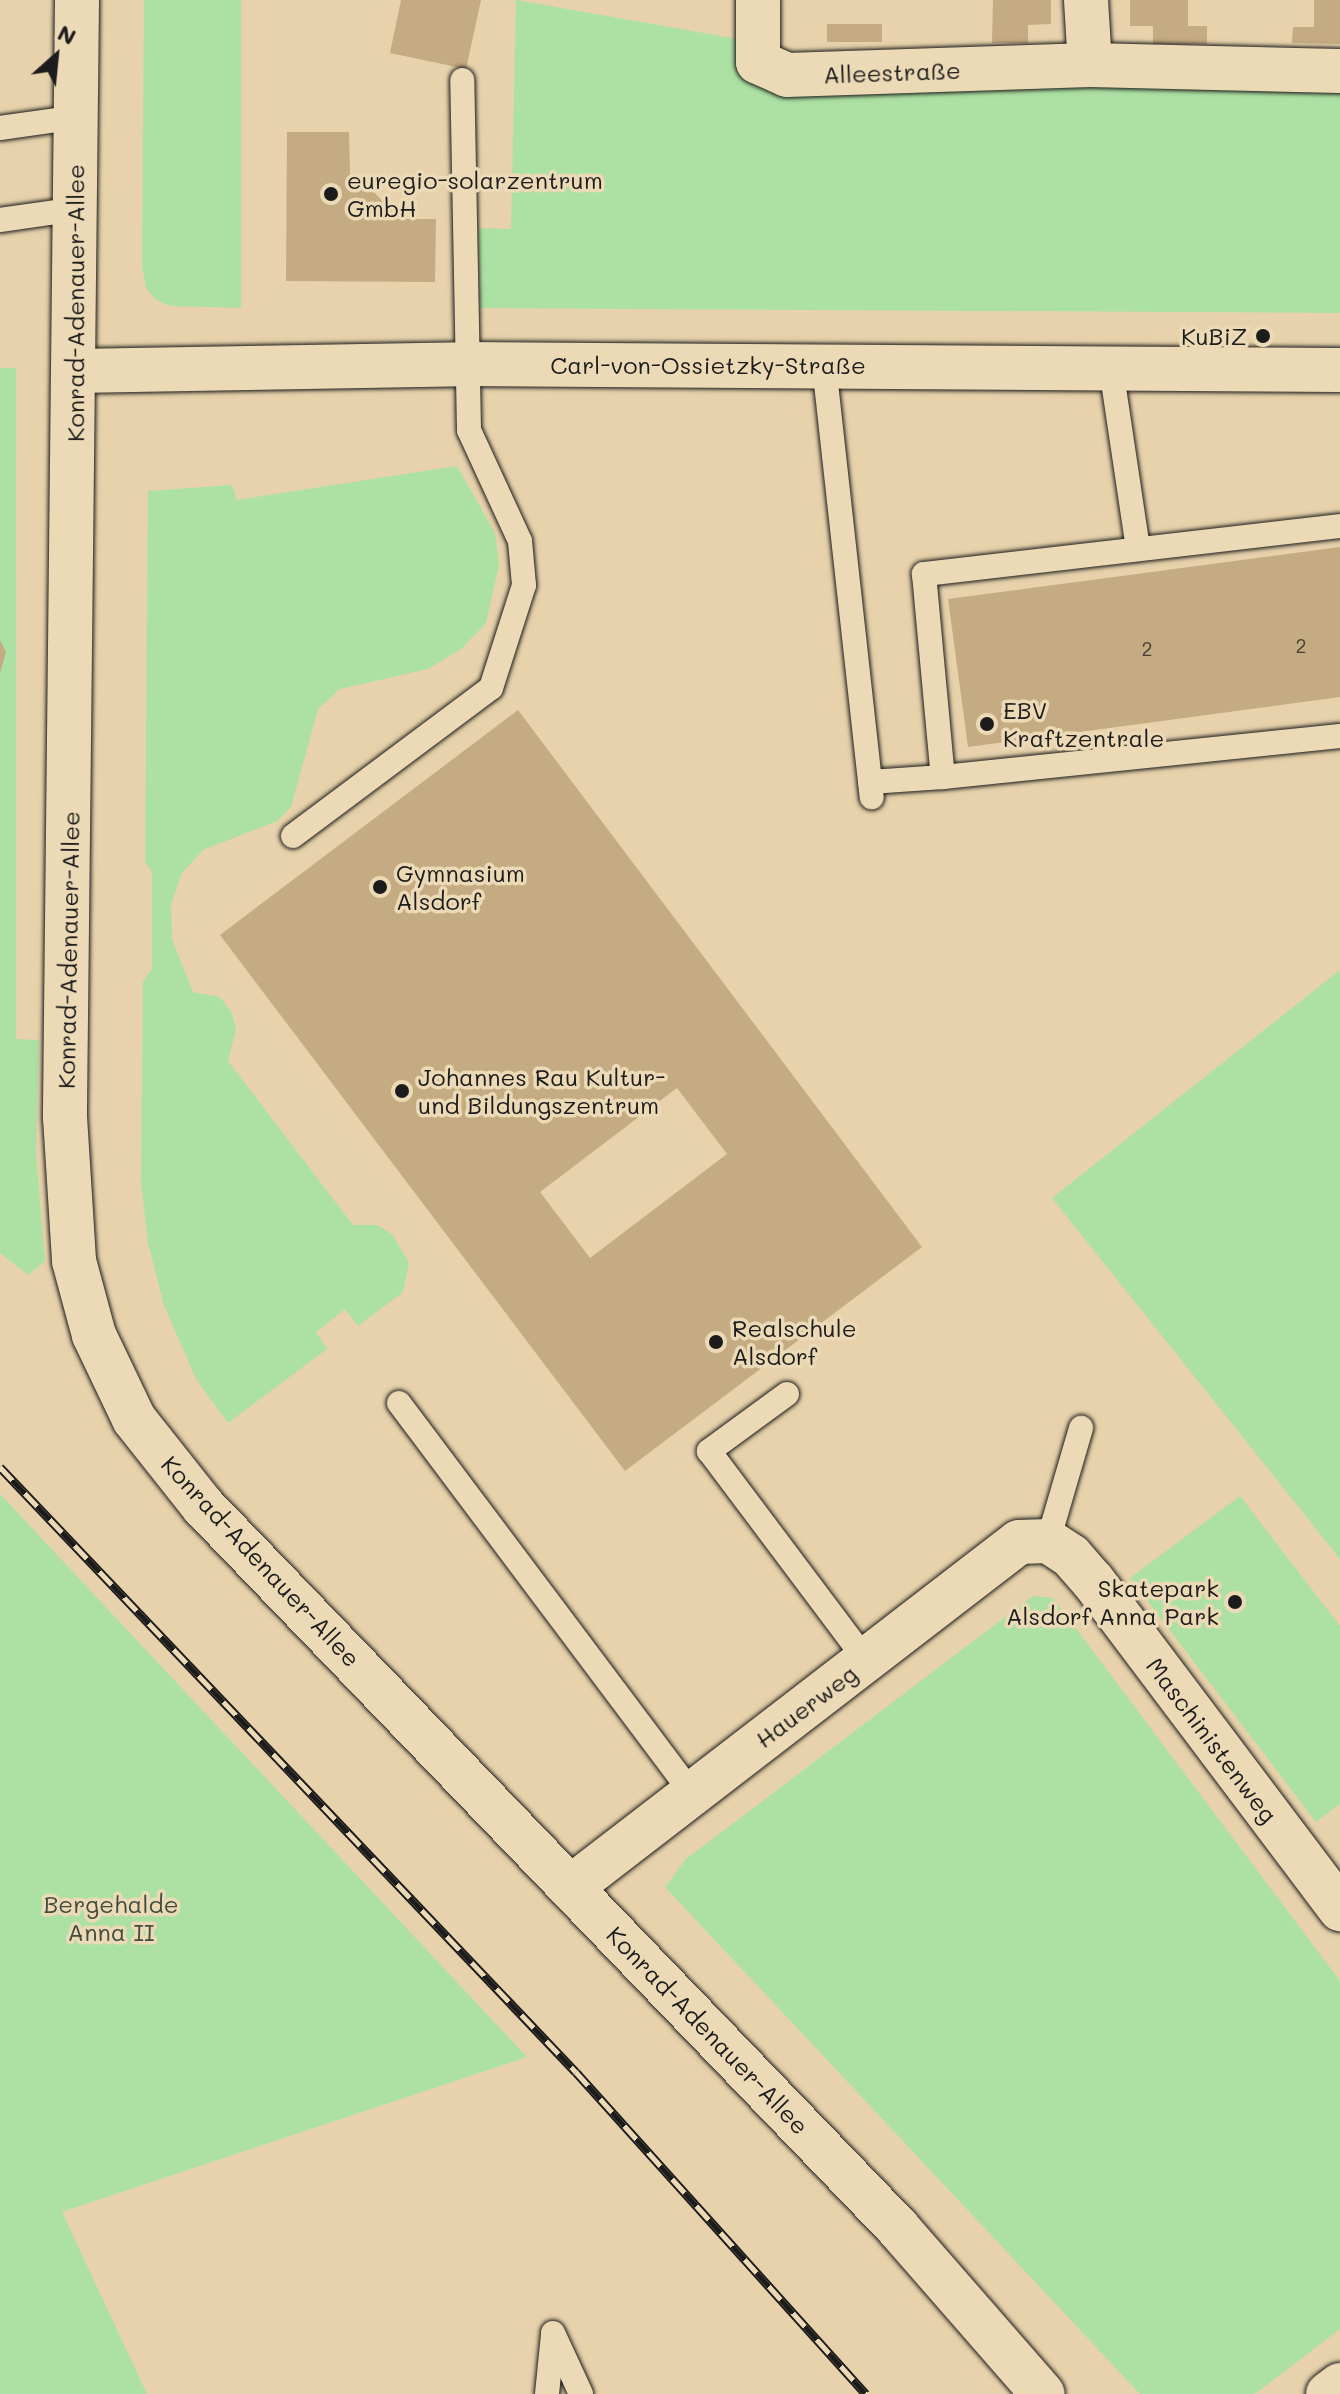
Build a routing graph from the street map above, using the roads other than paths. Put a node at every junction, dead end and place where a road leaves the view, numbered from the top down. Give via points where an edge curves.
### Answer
1 (77, 0) edge
2 (758, 0) edge
3 (1086, 0) edge
4 (1090, 65) junction
5 (1340, 71) edge
6 (462, 80) dead end
7 (77, 117) junction
8 (0, 128) edge
9 (76, 209) junction
10 (0, 220) edge
11 (464, 364) junction
12 (824, 365) junction
13 (1111, 368) junction
14 (1340, 370) edge
15 (75, 371) junction
16 (1340, 526) edge
17 (1138, 549) junction
18 (1340, 736) edge
19 (943, 777) junction
20 (293, 836) dead end
21 (787, 1394) dead end
22 (399, 1403) dead end
23 (1081, 1428) dead end
24 (1048, 1541) junction
25 (866, 1660) junction
26 (692, 1793) junction
27 (571, 1887) junction
28 (1340, 1909) edge
29 (1340, 2385) edge
30 (547, 2394) edge
31 (581, 2394) edge
32 (1043, 2394) edge
33 (1328, 2394) edge

1 - 7 street, Konrad-Adenauer-Allee
2 - 4 street, Alleestraße via 758,62 787,75
3 - 4 street
4 - 5 street, Alleestraße
6 - 11 lane
7 - 8 lane
7 - 9 street, Konrad-Adenauer-Allee
9 - 10 lane
9 - 15 street, Konrad-Adenauer-Allee
11 - 12 street, Carl-von-Ossietzky-Straße
11 - 15 street, Carl-von-Ossietzky-Straße
11 - 20 lane via 469,430 520,541 524,585 491,688
12 - 13 street, Carl-von-Ossietzky-Straße
12 - 19 lane via 871,790
13 - 14 street, Carl-von-Ossietzky-Straße
13 - 17 lane
15 - 27 street, Konrad-Adenauer-Allee via 65,1117 74,1261 94,1335 134,1419 203,1506
16 - 17 lane
17 - 19 lane via 924,574
18 - 19 lane
21 - 25 lane via 709,1451
22 - 26 lane
23 - 24 lane
24 - 25 street, Hauerweg via 1019,1542
24 - 28 street, Maschinistenweg via 1071,1556 1093,1581
25 - 26 street, Hauerweg
26 - 27 street, Hauerweg
27 - 32 street, Konrad-Adenauer-Allee via 898,2228
29 - 33 street
30 - 31 lane via 553,2333

